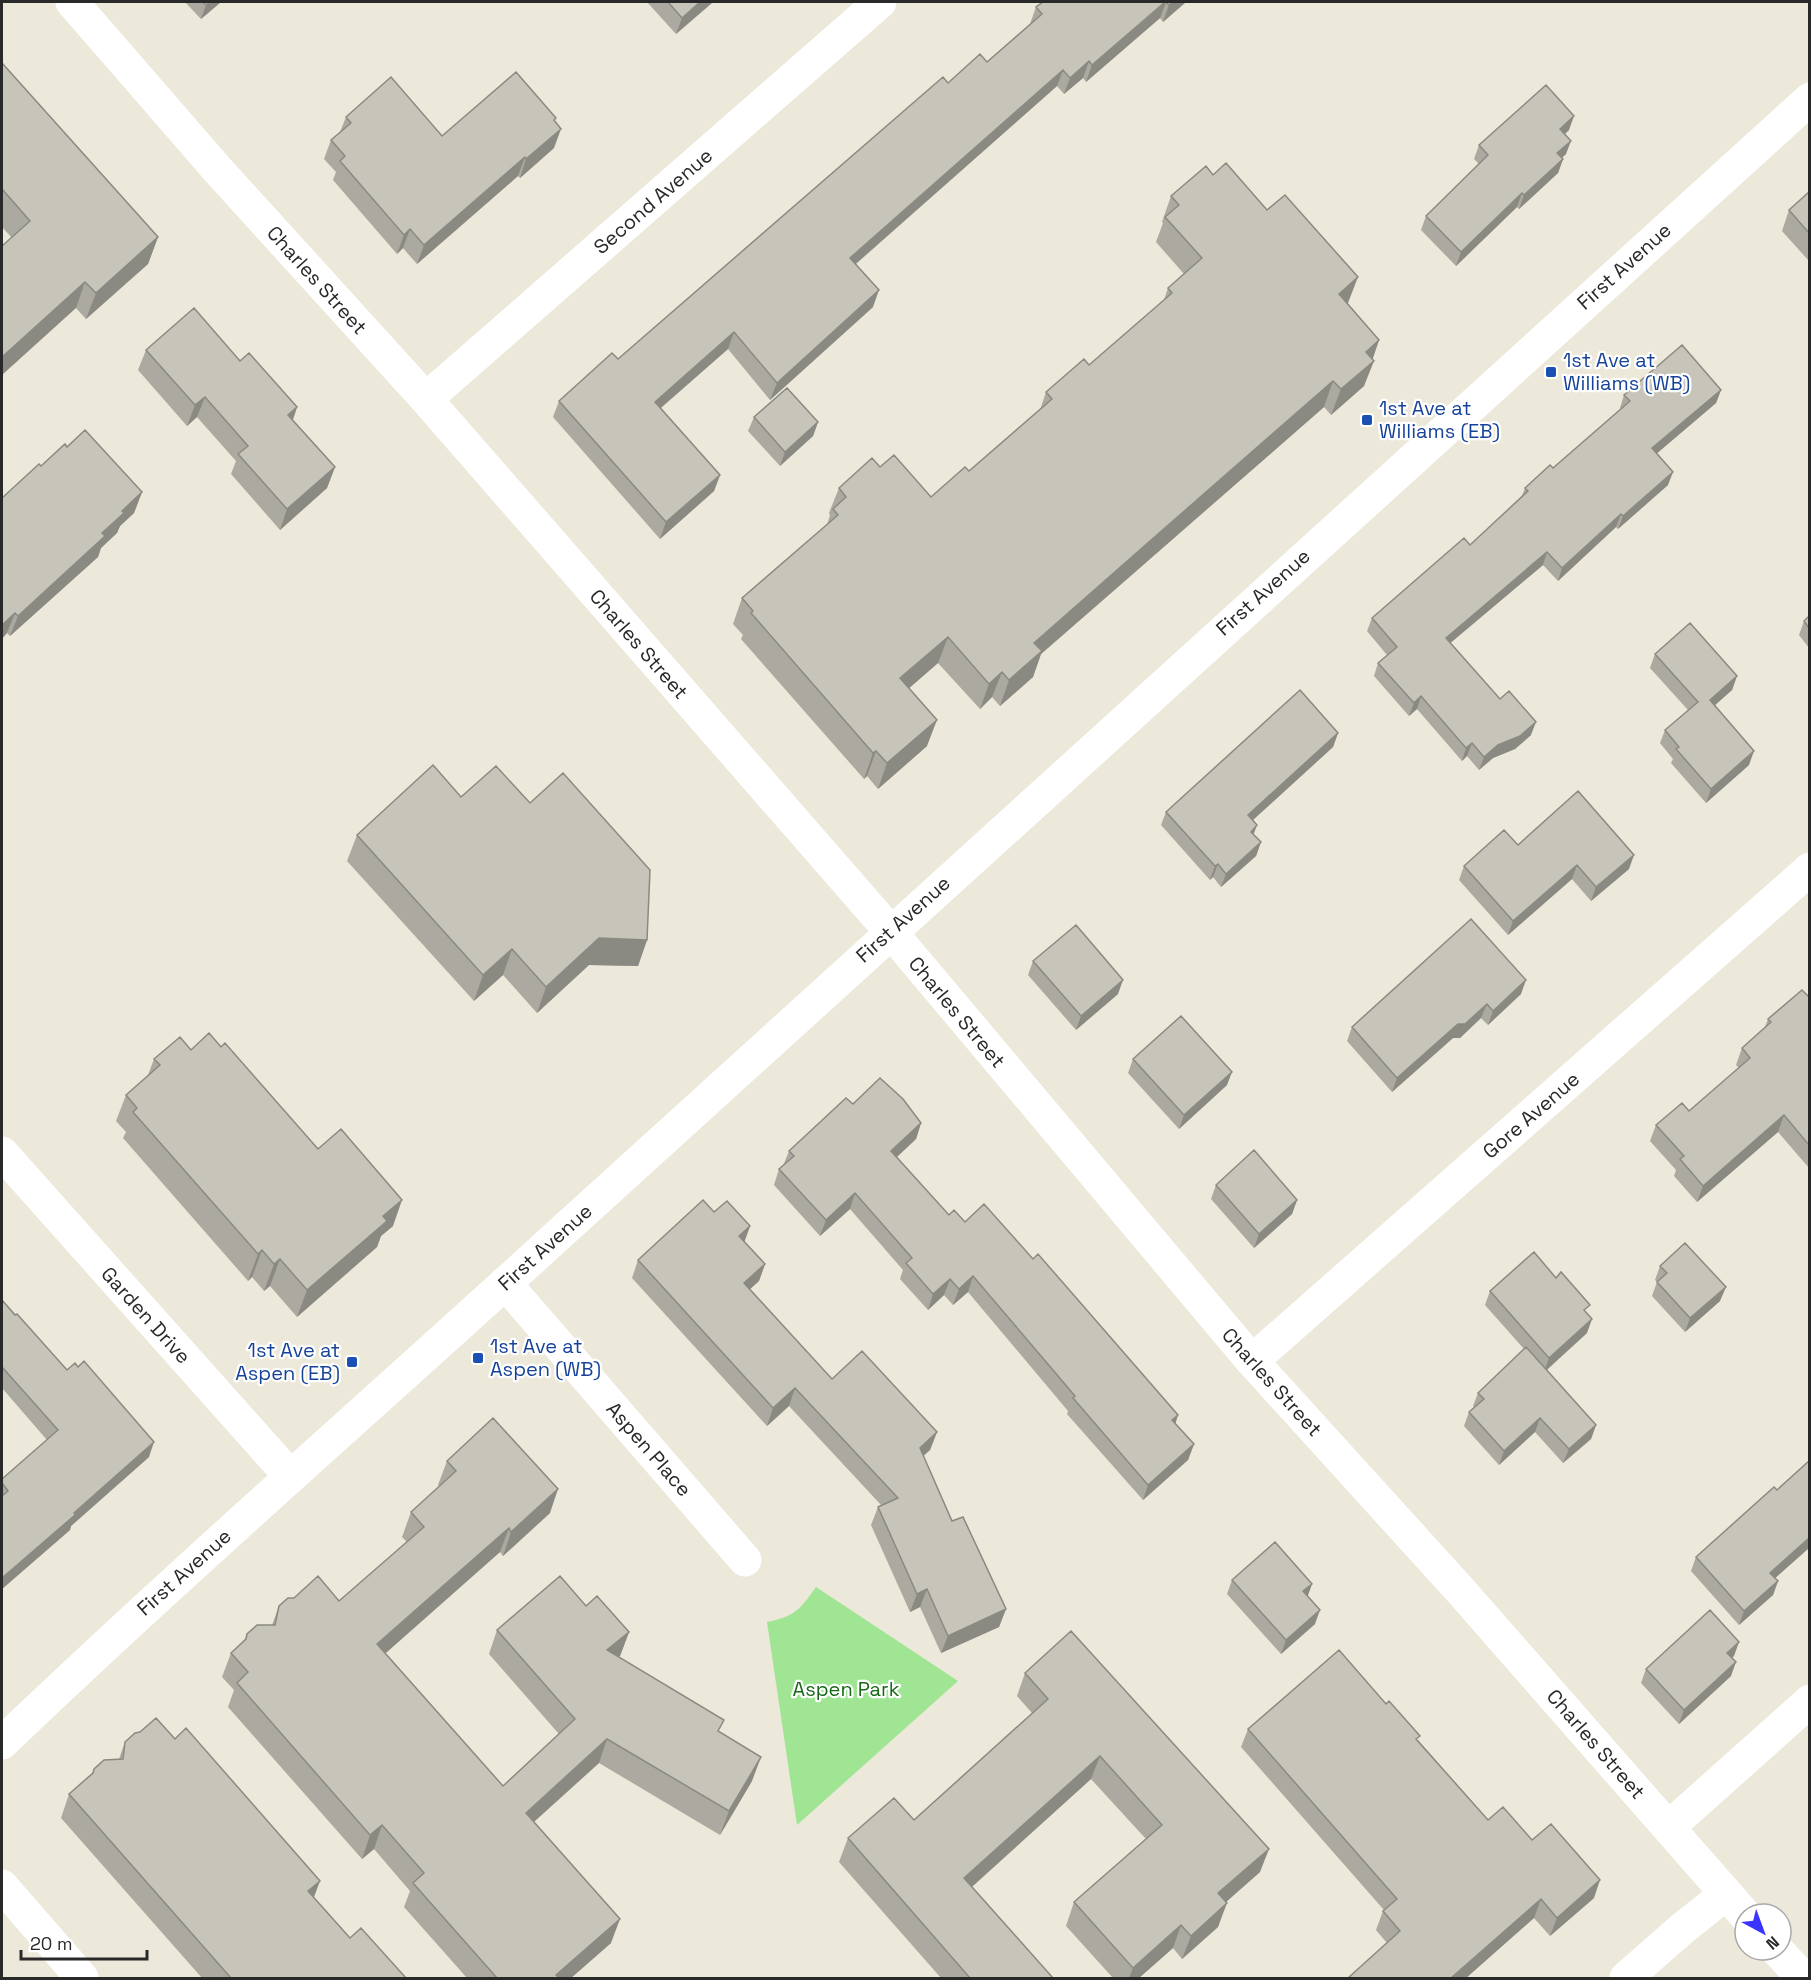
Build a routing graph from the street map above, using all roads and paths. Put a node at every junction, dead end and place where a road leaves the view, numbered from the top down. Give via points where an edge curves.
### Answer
1 (72, 2) edge
2 (880, 2) edge
3 (1809, 99) edge
4 (426, 399) junction
5 (1809, 869) edge
6 (890, 931) junction
7 (2, 1153) edge
8 (506, 1283) junction
9 (1252, 1361) junction
10 (290, 1476) junction
11 (745, 1560) dead end
12 (1809, 1701) edge
13 (2, 1743) edge
14 (1669, 1827) junction
15 (2, 1886) edge
16 (1733, 1902) edge
17 (1733, 1906) edge
18 (1788, 1962) edge
19 (82, 1978) edge
20 (1626, 1978) edge
21 (1803, 1978) edge

1 - 4 street, Charles Street
2 - 4 street, Second Avenue
3 - 6 street, First Avenue
4 - 6 street, Charles Street
5 - 9 street, Gore Avenue
6 - 8 street, First Avenue
6 - 9 street, Charles Street
7 - 10 street, Garden Drive
8 - 10 street, First Avenue
8 - 11 street, Aspen Place
9 - 14 street, Charles Street
10 - 13 street, First Avenue
12 - 14 street
14 - 16 street, Charles Street
15 - 19 street
17 - 20 street via 1683,1928
18 - 21 street

